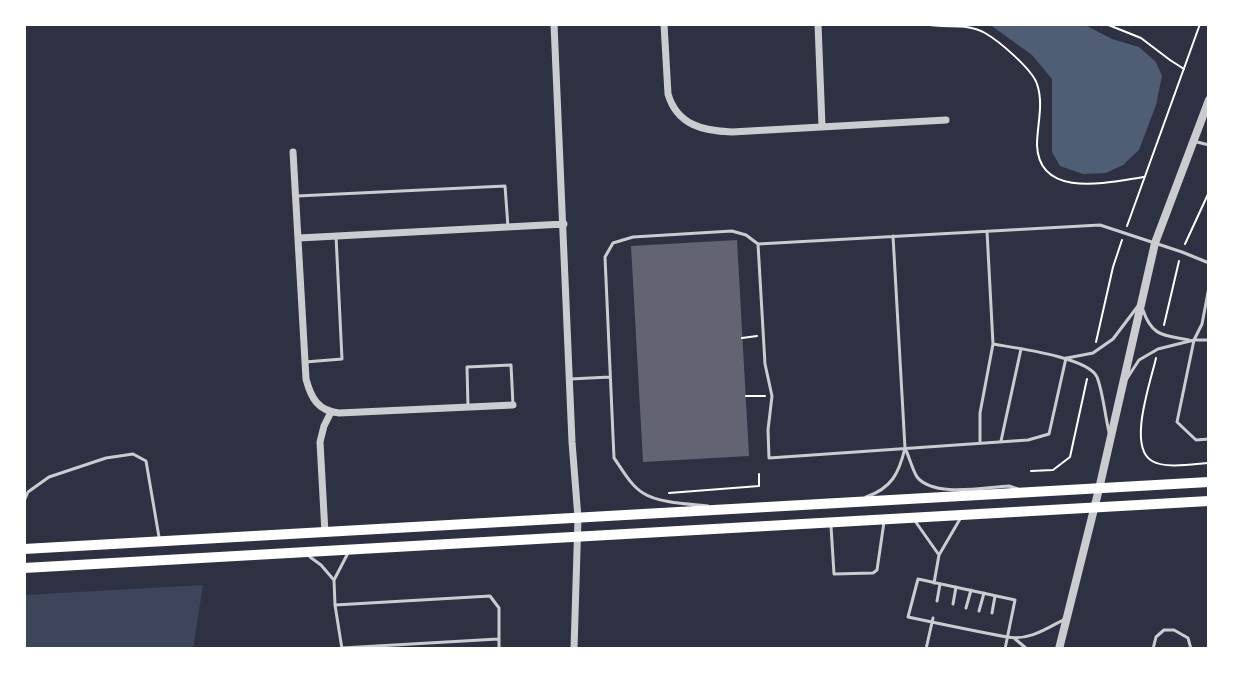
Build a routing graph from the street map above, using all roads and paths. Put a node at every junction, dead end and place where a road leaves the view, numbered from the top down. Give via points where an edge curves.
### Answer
1 (554, 24) edge
2 (664, 24) edge
3 (818, 24) edge
4 (925, 24) edge
5 (1106, 24) edge
6 (1200, 24) edge
7 (1185, 69) junction
8 (1209, 100) edge
9 (946, 120) dead end
10 (822, 126) junction
11 (1194, 141) junction
12 (1209, 145) edge
13 (293, 152) dead end
14 (1144, 177) junction
15 (297, 196) junction
16 (564, 224) junction
17 (508, 227) junction
18 (987, 231) junction
19 (1125, 233) junction
20 (336, 236) junction
21 (893, 236) junction
22 (299, 238) junction
23 (1155, 243) junction
24 (758, 244) junction
25 (1209, 263) edge
26 (1209, 287) edge
27 (1140, 303) junction
28 (763, 335) junction
29 (742, 338) dead end
30 (1194, 340) junction
31 (1209, 340) edge
32 (993, 344) junction
33 (1021, 349) junction
34 (1093, 353) junction
35 (1066, 358) junction
36 (305, 362) junction
37 (1089, 369) junction
38 (610, 377) junction
39 (570, 379) junction
40 (1120, 391) junction
41 (746, 396) dead end
42 (772, 396) junction
43 (513, 405) joint
44 (468, 407) junction
45 (331, 412) junction
46 (1110, 439) junction
47 (1209, 439) edge
48 (1001, 441) junction
49 (980, 442) junction
50 (905, 448) junction
51 (1031, 471) dead end
52 (759, 474) dead end
53 (1209, 482) edge
54 (1099, 489) junction
55 (1030, 493) junction
56 (644, 495) junction
57 (24, 501) edge
58 (1209, 501) edge
59 (851, 502) junction
60 (1094, 508) junction
61 (737, 509) junction
62 (962, 515) junction
63 (578, 518) junction
64 (913, 518) junction
65 (884, 520) junction
66 (831, 523) junction
67 (325, 533) junction
68 (578, 537) junction
69 (160, 541) junction
70 (24, 549) edge
71 (350, 550) junction
72 (304, 552) junction
73 (939, 555) junction
74 (24, 568) edge
75 (334, 580) junction
76 (934, 583) junction
77 (940, 584) junction
78 (956, 587) junction
79 (971, 590) junction
80 (984, 593) junction
81 (995, 596) junction
82 (937, 601) dead end
83 (953, 604) dead end
84 (335, 605) junction
85 (966, 608) dead end
86 (979, 611) dead end
87 (992, 613) dead end
88 (1067, 618) junction
89 (933, 620) junction
90 (1007, 637) junction
91 (1014, 638) junction
92 (499, 639) junction
93 (342, 649) edge
94 (499, 649) edge
95 (574, 649) edge
96 (926, 649) edge
97 (1005, 649) edge
98 (1027, 649) edge
99 (1059, 649) edge
100 (1153, 649) edge
101 (1191, 649) edge

1 - 16 street
2 - 10 street via 670,102 694,127 717,132
3 - 10 street
4 - 14 path via 975,28 1034,76 1040,98 1037,147 1040,161 1056,179 1086,185
5 - 7 path via 1141,38
6 - 7 path
7 - 14 path
8 - 11 street
9 - 10 street
11 - 12 lane
11 - 23 street
13 - 15 street
14 - 19 path
15 - 17 lane via 505,186
15 - 22 street
16 - 17 street
16 - 39 street
17 - 20 street
18 - 19 lane via 1100,225
18 - 21 lane
18 - 32 lane
19 - 23 lane
19 - 34 path
20 - 22 street
20 - 36 lane via 342,359
21 - 24 lane
21 - 50 lane
22 - 36 street
23 - 25 lane
23 - 27 street
24 - 28 lane
24 - 38 lane via 732,231 613,243 605,257
26 - 30 lane
27 - 30 lane via 1148,326
27 - 34 lane via 1113,339
27 - 40 street
28 - 29 path
28 - 42 lane
30 - 31 lane
30 - 40 lane via 1139,360
30 - 47 lane via 1177,422 1196,440
32 - 33 lane
32 - 49 lane
33 - 35 lane
33 - 48 lane
34 - 35 lane
35 - 37 lane
35 - 48 lane via 1049,434
36 - 45 street via 310,394
37 - 46 lane via 1096,374
37 - 51 path via 1070,457 1053,470
38 - 39 lane
38 - 56 lane via 614,458
39 - 63 street
40 - 46 street
41 - 42 path
42 - 50 lane via 769,458
43 - 44 street
43 - 44 lane via 511,365 481,366 467,367
44 - 45 street
45 - 67 street via 320,442
46 - 54 street
48 - 49 lane
49 - 50 lane
50 - 55 lane via 918,477 928,485 946,490 1009,486
50 - 59 lane via 896,477 879,493
52 - 56 path via 759,486
53 - 54 main road
54 - 55 main road
54 - 60 street
55 - 59 main road
56 - 61 lane
57 - 69 lane via 49,477 133,454 146,461
58 - 60 main road
59 - 61 main road
60 - 62 main road
60 - 88 street
61 - 63 main road
62 - 64 main road
62 - 73 lane
63 - 67 main road
63 - 68 street
64 - 65 main road
64 - 73 lane
65 - 66 main road
65 - 66 lane via 873,573 833,572
66 - 68 main road
67 - 69 main road
68 - 71 main road
68 - 95 street
69 - 70 main road
71 - 72 main road
71 - 75 lane
72 - 74 main road
72 - 75 lane
73 - 76 lane
75 - 84 lane
76 - 77 lane
76 - 89 lane via 918,579 908,617
77 - 78 lane
77 - 82 lane
78 - 79 lane
78 - 83 lane
79 - 80 lane
79 - 85 lane
80 - 81 lane
80 - 86 lane
81 - 87 lane
81 - 90 lane via 1015,600
84 - 92 lane via 490,596 499,608
84 - 93 lane
88 - 91 lane via 1040,633
88 - 99 street
89 - 90 lane
89 - 96 lane
90 - 91 lane
90 - 97 lane
91 - 98 lane
92 - 93 lane
92 - 94 lane
100 - 101 lane via 1164,630 1188,638

